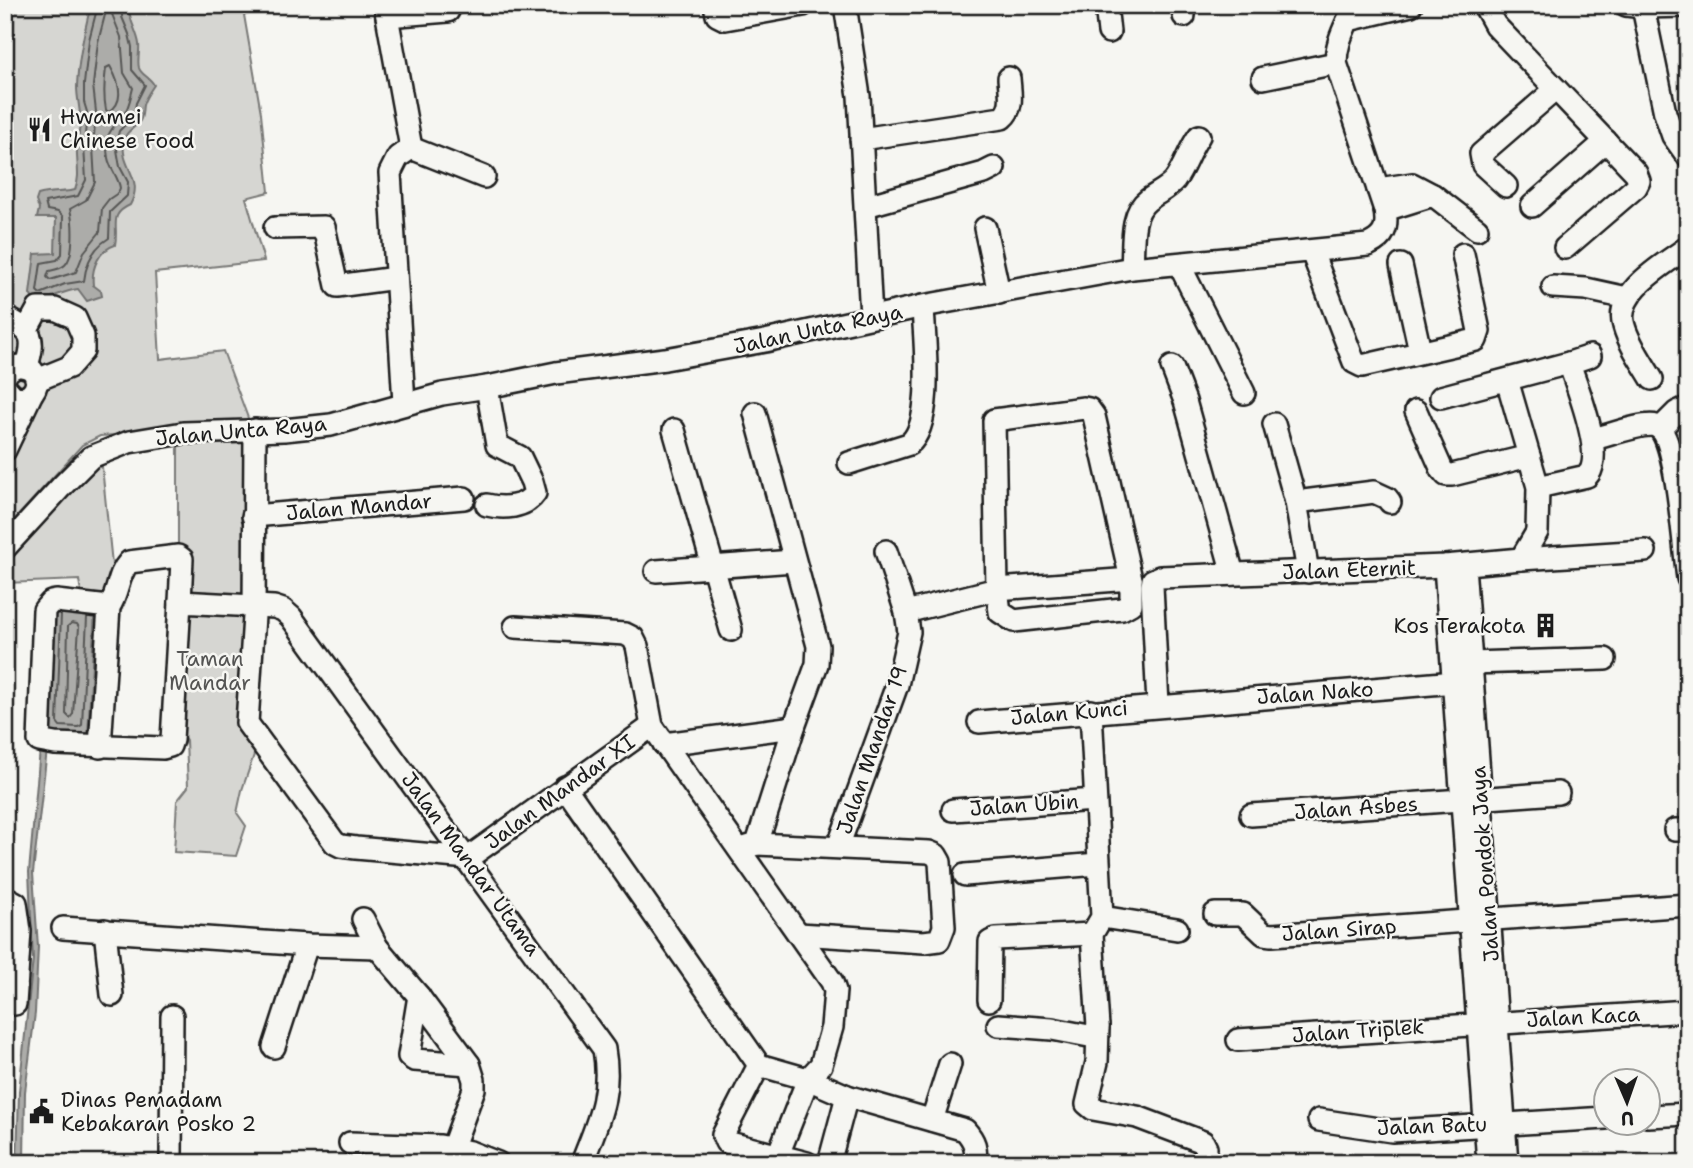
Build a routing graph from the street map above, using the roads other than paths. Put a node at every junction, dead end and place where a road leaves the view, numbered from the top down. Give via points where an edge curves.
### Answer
1 (716, 5) edge
2 (803, 5) edge
3 (845, 5) edge
4 (1106, 5) edge
5 (1411, 5) edge
6 (1484, 5) edge
7 (1634, 6) edge
8 (1681, 6) edge
9 (386, 11) edge
10 (448, 11) dead end
11 (1348, 13) edge
12 (1109, 32) dead end
13 (1336, 63) junction
14 (1009, 78) dead end
15 (1263, 78) dead end
16 (1556, 89) junction
17 (1199, 136) dead end
18 (861, 139) junction
19 (1606, 141) junction
20 (411, 148) junction
21 (1688, 157) edge
22 (994, 168) dead end
23 (484, 177) dead end
24 (1506, 186) dead end
25 (1378, 189) junction
26 (1433, 195) junction
27 (866, 206) junction
28 (1532, 206) dead end
29 (1385, 210) junction
30 (275, 228) dead end
31 (985, 228) dead end
32 (1477, 229) dead end
33 (1688, 247) edge
34 (1565, 248) dead end
35 (1312, 252) junction
36 (1463, 254) dead end
37 (1179, 264) junction
38 (1401, 265) dead end
39 (1132, 268) junction
40 (396, 278) junction
41 (1553, 287) dead end
42 (999, 292) junction
43 (1627, 298) junction
44 (923, 306) junction
45 (5, 317) edge
46 (871, 317) junction
47 (27, 329) junction
48 (1420, 351) junction
49 (1590, 356) dead end
50 (1569, 363) junction
51 (1172, 367) dead end
52 (1652, 379) dead end
53 (1507, 380) junction
54 (15, 385) edge
55 (487, 387) junction
56 (1244, 393) dead end
57 (1441, 397) dead end
58 (404, 403) junction
59 (1688, 407) edge
60 (1416, 411) dead end
61 (755, 413) dead end
62 (1274, 424) dead end
63 (1660, 429) junction
64 (255, 430) junction
65 (674, 430) dead end
66 (1593, 439) junction
67 (5, 450) edge
68 (1529, 456) junction
69 (849, 463) dead end
70 (1682, 475) edge
71 (1538, 487) junction
72 (464, 498) dead end
73 (1296, 502) junction
74 (1390, 502) dead end
75 (487, 505) dead end
76 (253, 516) junction
77 (1537, 532) junction
78 (5, 548) edge
79 (886, 551) dead end
80 (1645, 551) dead end
81 (1555, 556) junction
82 (1521, 559) junction
83 (793, 561) junction
84 (713, 566) junction
85 (1455, 566) junction
86 (656, 571) dead end
87 (1308, 572) junction
88 (1233, 574) junction
89 (1688, 578) edge
90 (1131, 579) junction
91 (997, 589) junction
92 (180, 602) junction
93 (253, 605) junction
94 (109, 607) junction
95 (906, 612) junction
96 (514, 626) dead end
97 (731, 631) dead end
98 (1605, 660) dead end
99 (1466, 675) junction
100 (1158, 705) junction
101 (1091, 711) junction
102 (979, 722) dead end
103 (652, 726) junction
104 (793, 727) junction
105 (664, 744) junction
106 (100, 747) junction
107 (565, 788) junction
108 (1558, 793) dead end
109 (1095, 800) junction
110 (1471, 800) junction
111 (953, 810) dead end
112 (1251, 815) dead end
113 (748, 847) junction
114 (838, 847) junction
115 (468, 858) junction
116 (1098, 864) junction
117 (965, 875) dead end
118 (5, 897) edge
119 (1688, 905) edge
120 (1215, 914) dead end
121 (363, 919) dead end
122 (1480, 919) junction
123 (1097, 926) junction
124 (64, 928) dead end
125 (1177, 929) dead end
126 (105, 930) junction
127 (799, 934) junction
128 (307, 945) junction
129 (377, 947) junction
130 (11, 975) edge
131 (111, 995) dead end
132 (419, 996) junction
133 (989, 1000) dead end
134 (15, 1004) dead end
135 (1688, 1011) edge
136 (172, 1016) dead end
137 (1487, 1023) junction
138 (998, 1025) dead end
139 (1098, 1027) junction
140 (1238, 1040) dead end
141 (274, 1047) dead end
142 (469, 1064) junction
143 (950, 1064) dead end
144 (759, 1065) junction
145 (808, 1079) junction
146 (847, 1096) junction
147 (1688, 1114) edge
148 (1662, 1115) edge
149 (1592, 1119) edge
150 (932, 1120) junction
151 (1319, 1120) dead end
152 (1495, 1125) junction
153 (350, 1143) dead end
154 (450, 1155) edge
155 (778, 1155) junction
156 (177, 1159) edge
157 (498, 1163) edge
158 (582, 1163) edge
159 (807, 1163) edge
160 (829, 1163) edge
161 (974, 1163) edge
162 (1204, 1163) edge
163 (1488, 1163) edge
164 (1507, 1163) edge

1 - 2 street via 717,15 726,19
3 - 18 street
4 - 12 street
5 - 11 street
6 - 16 street via 1495,25
7 - 8 street
7 - 21 street via 1673,136
9 - 10 street
9 - 20 street
11 - 13 street
13 - 15 street
13 - 25 street
14 - 18 street via 1011,104 1002,118
16 - 19 street
16 - 24 street via 1481,154 1483,165
17 - 39 street via 1170,186 1139,208
18 - 27 street
19 - 28 street
19 - 34 street via 1639,181
20 - 23 street
20 - 40 street via 398,157 390,173
22 - 27 street
25 - 26 street via 1409,184
25 - 29 street
26 - 29 street
26 - 32 street
27 - 46 street
29 - 35 street, Jalan Unta Raya via 1387,224 1377,241
30 - 40 street via 324,227 337,286
31 - 42 street
33 - 43 street
35 - 37 street, Jalan Unta Raya
35 - 48 street via 1354,362 1362,366
36 - 48 street via 1476,340
37 - 39 street, Jalan Unta Raya
37 - 56 street
38 - 48 street
39 - 42 street, Jalan Unta Raya
40 - 58 street
41 - 43 street
42 - 44 street, Jalan Unta Raya
43 - 52 street via 1622,323
44 - 46 street, Jalan Unta Raya
44 - 69 street via 926,407 914,440
45 - 47 street
46 - 55 street, Jalan Unta Raya via 765,341
47 - 54 street via 32,338
47 - 54 street via 38,309 54,309 75,318 83,336 83,351 69,367
49 - 50 street
50 - 53 street
50 - 66 street
51 - 88 street
53 - 57 street
53 - 68 street
54 - 67 street
55 - 58 street, Jalan Unta Raya
55 - 75 street via 497,445 520,457 535,493 530,500 512,506
58 - 64 street, Jalan Unta Raya via 331,425
59 - 63 street
60 - 68 street via 1446,475
61 - 83 street
62 - 73 street
63 - 66 street via 1647,425
63 - 70 street
64 - 76 street
64 - 78 street, Jalan Unta Raya via 168,435 129,442 91,457
65 - 84 street
66 - 71 street via 1595,462 1587,476
68 - 71 street
70 - 89 street
71 - 77 street
72 - 76 street, Jalan Mandar
73 - 74 street via 1374,492
73 - 87 street
76 - 93 street
77 - 81 street
77 - 82 street
79 - 95 street, Jalan Mandar 19
80 - 81 street, Jalan Eternit
81 - 82 street, Jalan Eternit
82 - 85 street, Jalan Eternit
83 - 84 street
83 - 104 street via 817,646 817,664
84 - 86 street
84 - 97 street
85 - 87 street, Jalan Eternit
85 - 99 street, Jalan Pondok Jaya
87 - 88 street, Jalan Eternit
88 - 100 street, Jalan Eternit via 1167,575 1153,580
90 - 91 street
90 - 91 street via 1129,607 1014,621 1000,612
90 - 91 street via 1094,416 1084,408 994,420
91 - 95 street
92 - 93 street, Jalan Mandar Utama
92 - 94 street via 182,559 173,555 129,562 122,569
92 - 106 street via 170,746
93 - 115 street, Jalan Mandar Utama via 283,610 291,617
93 - 115 street via 247,726 335,843
94 - 106 street
94 - 106 street via 56,601 44,610 39,725 46,743
95 - 114 street, Jalan Mandar 19 via 909,632 897,685
96 - 103 street via 633,638
98 - 99 street, Jalan Nako
99 - 100 street, Jalan Nako
99 - 110 street, Jalan Pondok Jaya
100 - 101 street, Jalan Kunci
101 - 102 street, Jalan Kunci
101 - 109 street
103 - 105 street
103 - 107 street, Jalan Mandar XI
104 - 105 street
104 - 113 street
105 - 113 street
107 - 115 street, Jalan Mandar XI
107 - 144 street
108 - 110 street, Jalan Asbes
109 - 111 street, Jalan Ubin
109 - 116 street
110 - 112 street, Jalan Asbes
110 - 122 street, Jalan Pondok Jaya
113 - 114 street
113 - 127 street
114 - 127 street via 936,855 944,926 939,940
115 - 158 street, Jalan Mandar Utama via 604,1049 608,1072 604,1105
116 - 117 street
116 - 123 street
118 - 130 street via 16,903 20,931
119 - 122 street, Jalan Sirap
120 - 122 street, Jalan Sirap via 1243,914 1264,934 1272,935
121 - 129 street
122 - 137 street, Jalan Pondok Jaya
123 - 125 street
123 - 133 street via 990,942
123 - 139 street
124 - 126 street
126 - 128 street
126 - 131 street
127 - 145 street via 835,991 832,1027 821,1065
128 - 129 street
128 - 141 street
129 - 132 street
130 - 134 street
132 - 142 street
132 - 142 street via 409,1056
135 - 137 street, Jalan Kaca
136 - 156 street
137 - 140 street, Jalan Triplek
137 - 152 street, Jalan Pondok Jaya
138 - 139 street via 1089,1036
139 - 162 street via 1097,1062 1087,1104 1138,1117 1203,1142
142 - 154 street via 474,1089
143 - 150 street
144 - 145 street
144 - 155 street via 723,1139
145 - 146 street
145 - 155 street
146 - 150 street
146 - 160 street
147 - 148 street
149 - 152 street, Jalan Batu
150 - 161 street via 965,1130 974,1140
151 - 152 street, Jalan Batu via 1392,1131
152 - 163 street, Jalan Pondok Jaya
152 - 164 street, Jalan Pondok Jaya
153 - 154 street
154 - 157 street
155 - 159 street

